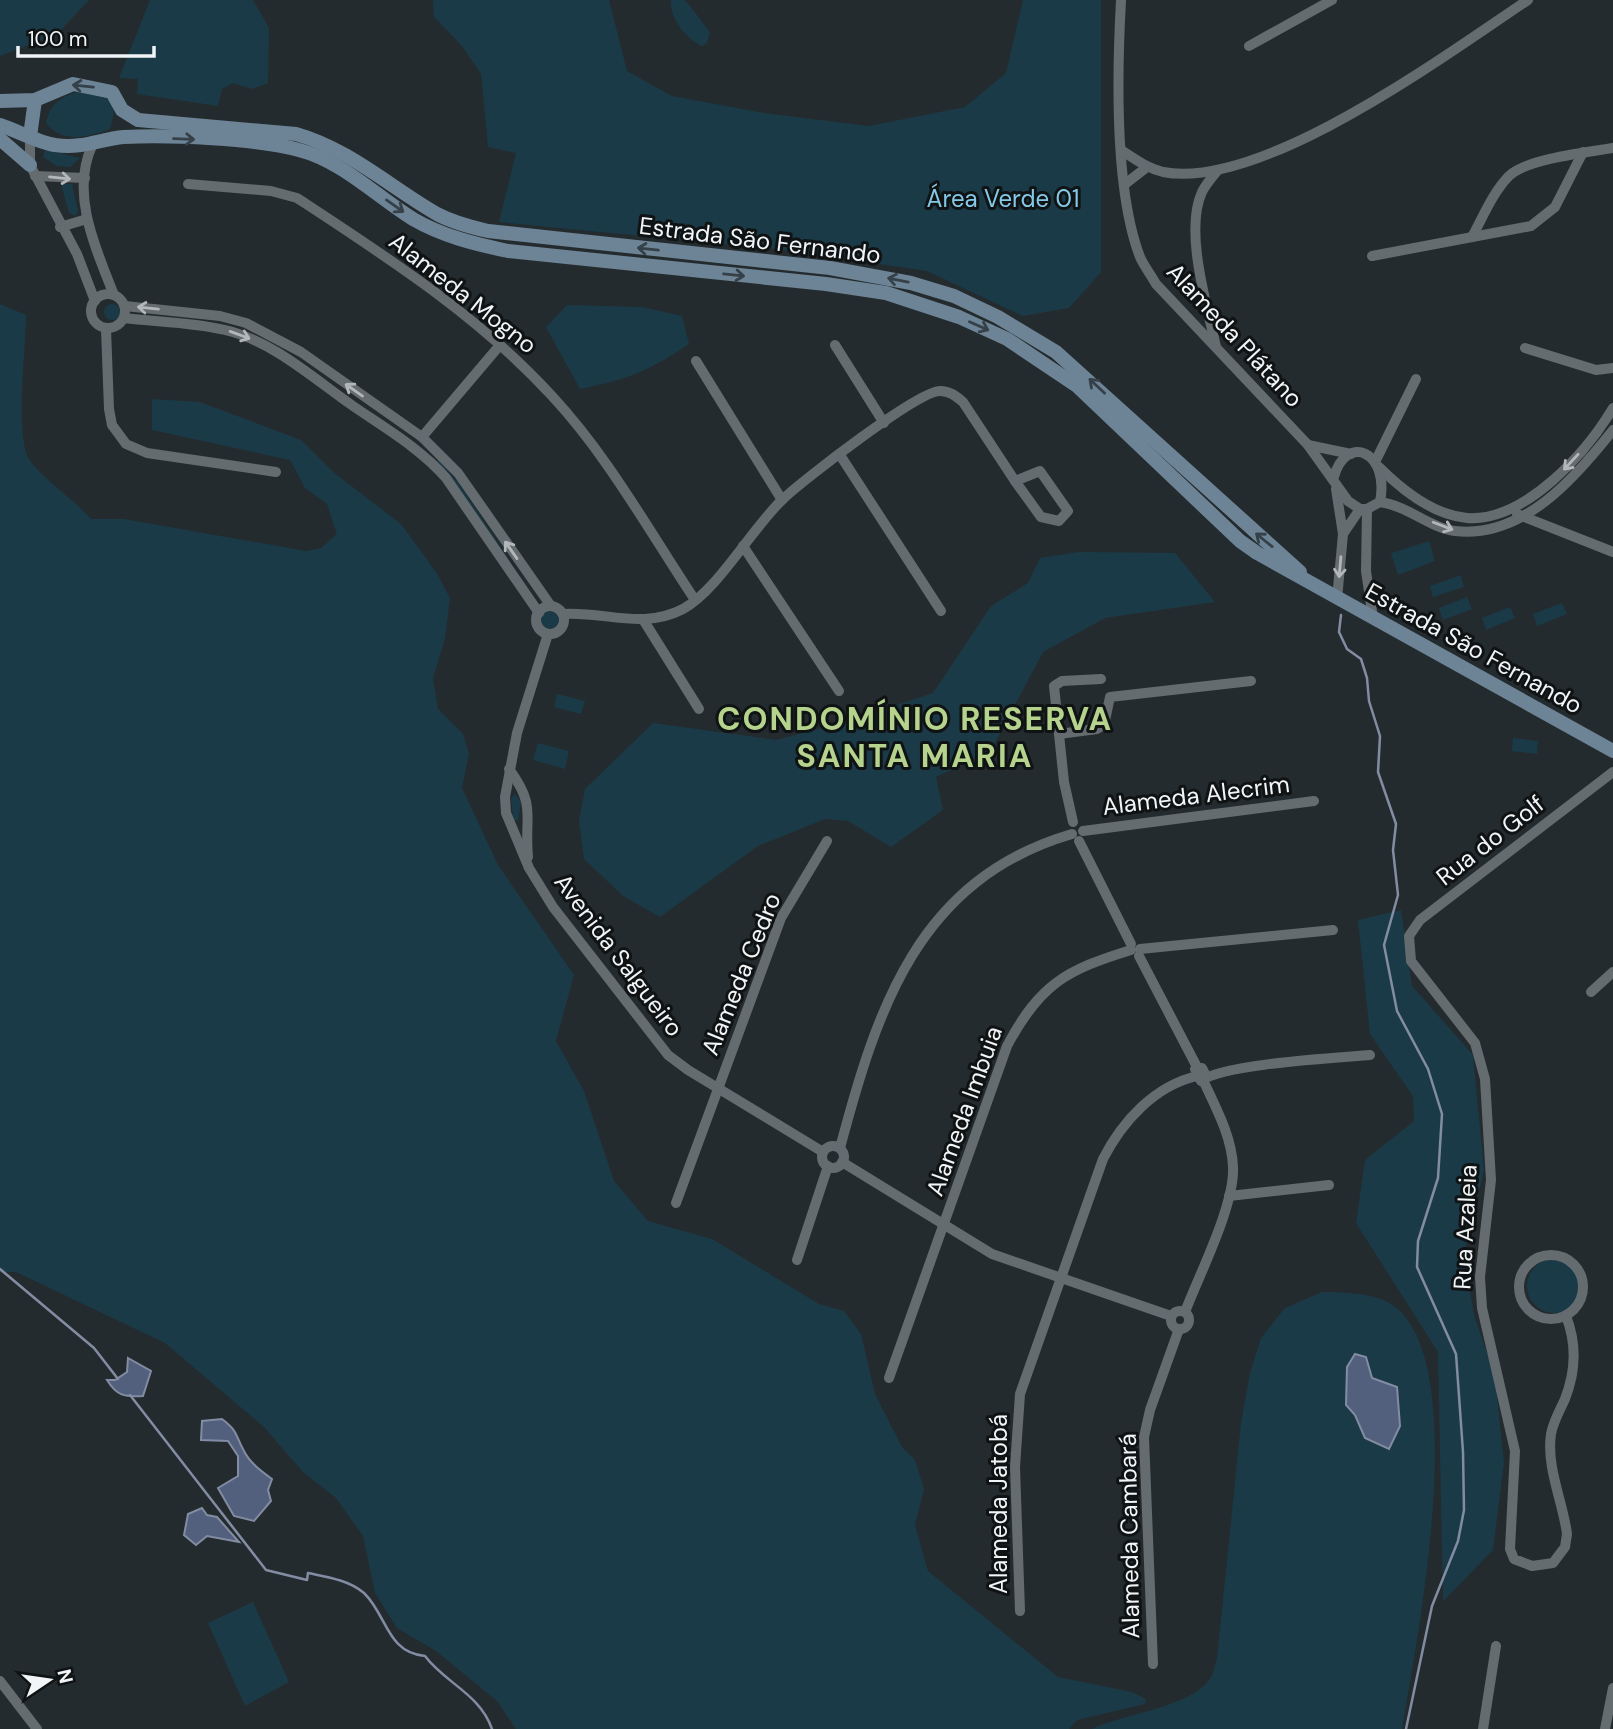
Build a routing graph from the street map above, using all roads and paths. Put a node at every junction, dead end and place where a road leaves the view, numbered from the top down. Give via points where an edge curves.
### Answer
1 (1121, 0) edge
2 (1311, 0) edge
3 (1332, 0) edge
4 (1528, 0) edge
5 (1310, 12) junction
6 (1249, 46) dead end
7 (35, 100) junction
8 (0, 101) edge
9 (122, 110) junction
10 (0, 125) edge
11 (30, 135) junction
12 (116, 138) junction
13 (0, 139) edge
14 (92, 146) junction
15 (1613, 148) edge
16 (1121, 150) junction
17 (1583, 152) junction
18 (1147, 167) junction
19 (1218, 170) junction
20 (33, 171) junction
21 (1194, 173) junction
22 (85, 178) junction
23 (188, 184) dead end
24 (1125, 184) junction
25 (1202, 192) junction
26 (87, 219) junction
27 (61, 227) junction
28 (1472, 237) junction
29 (96, 247) junction
30 (77, 254) junction
31 (1372, 256) dead end
32 (114, 295) junction
33 (94, 301) junction
34 (125, 306) junction
35 (1207, 310) junction
36 (124, 318) junction
37 (1191, 321) junction
38 (106, 328) junction
39 (500, 345) junction
40 (835, 345) dead end
41 (1216, 348) junction
42 (1525, 348) dead end
43 (695, 361) dead end
44 (1613, 368) edge
45 (1416, 379) dead end
46 (1613, 408) edge
47 (884, 423) junction
48 (1613, 430) edge
49 (393, 433) junction
50 (422, 438) junction
51 (1308, 445) junction
52 (1351, 454) junction
53 (841, 455) junction
54 (434, 464) junction
55 (1378, 464) junction
56 (276, 472) dead end
57 (1334, 480) junction
58 (1015, 481) junction
59 (782, 500) junction
60 (1380, 502) junction
61 (1511, 508) junction
62 (1364, 509) junction
63 (1520, 518) junction
64 (1343, 534) junction
65 (743, 546) junction
66 (1613, 552) edge
67 (1314, 586) junction
68 (1337, 599) junction
69 (695, 600) junction
70 (551, 606) junction
71 (941, 611) dead end
72 (539, 613) junction
73 (563, 614) junction
74 (1373, 618) junction
75 (644, 621) junction
76 (548, 634) junction
77 (1101, 678) dead end
78 (1251, 681) dead end
79 (839, 691) dead end
80 (699, 709) dead end
81 (1059, 734) junction
82 (1613, 751) edge
83 (509, 769) junction
84 (1613, 772) edge
85 (523, 787) junction
86 (508, 789) junction
87 (1314, 801) dead end
88 (527, 823) junction
89 (513, 827) junction
90 (1078, 835) junction
91 (827, 841) dead end
92 (529, 868) junction
93 (1333, 930) dead end
94 (1135, 950) junction
95 (1409, 950) joint
96 (1613, 972) edge
97 (1591, 992) dead end
98 (1370, 1055) dead end
99 (1200, 1075) junction
100 (719, 1087) junction
101 (840, 1148) junction
102 (823, 1152) junction
103 (842, 1163) junction
104 (828, 1166) junction
105 (1329, 1185) dead end
106 (1229, 1196) junction
107 (676, 1203) dead end
108 (945, 1226) junction
109 (797, 1260) dead end
110 (1062, 1279) junction
111 (1185, 1312) junction
112 (1171, 1315) junction
113 (1566, 1316) junction
114 (1179, 1329) junction
115 (889, 1378) dead end
116 (1020, 1611) dead end
117 (1496, 1646) dead end
118 (1153, 1664) dead end
119 (0, 1682) edge
120 (1613, 1688) edge
121 (37, 1729) edge
122 (1483, 1729) edge
123 (1605, 1729) edge

1 - 16 street, Alameda Plátano
2 - 5 street
3 - 5 street
4 - 19 street via 1335,124
5 - 6 street
7 - 8 main road
9 -> 7 main road via 112,92 73,84
7 - 11 main road
9 - 12 main road
67 -> 9 main road, Estrada São Fernando via 1092,381 1026,332 954,296 830,268 488,231 439,215 317,140 296,134 138,120
10 - 11 main road
11 - 14 main road via 54,145
11 - 20 street
12 - 14 main road
12 -> 67 main road, Estrada São Fernando via 198,139 298,149 317,155 414,219 486,247 826,284 923,303 986,329 1043,361 1077,386 1240,541
13 - 20 main road
14 - 22 street
15 - 17 street
16 - 18 street
16 - 24 street, Alameda Plátano
17 - 28 street via 1517,170 1501,186
17 - 28 street via 1555,207 1544,218 1531,226
18 - 21 street
18 - 24 street
19 - 21 street
19 - 25 street
20 -> 22 street
20 - 27 street
21 - 25 street
22 - 26 street
23 - 39 street, Alameda Mogno via 271,191 297,198 451,303
24 - 37 street, Alameda Plátano via 1141,260 1156,284
25 - 35 street via 1196,244
26 - 27 street
26 - 29 street
27 - 30 street
28 - 31 street
29 - 30 street
29 - 32 street
30 - 33 street
32 - 33 street via 104,294
32 - 34 street
33 - 38 street via 93,320
34 - 36 street
50 -> 34 street via 301,352 246,323
35 - 37 street
35 - 41 street
36 - 38 street via 117,326
36 -> 49 street via 225,330 249,338
37 - 41 street, Alameda Plátano
38 - 56 street via 109,409 112,425 126,444 147,453
39 - 50 street
39 - 69 street, Alameda Mogno via 584,434
40 - 47 street
41 - 51 street, Alameda Plátano
42 - 44 street via 1596,370
43 - 59 street
45 - 55 street
46 -> 61 street via 1556,479
47 - 53 street
47 - 58 street via 931,392 953,393
48 - 63 street via 1562,489
49 - 50 street
49 - 54 street
50 - 54 street
70 -> 50 street via 458,473
51 - 52 street
51 - 57 street, Alameda Plátano
52 - 55 street via 1366,454
52 - 57 street via 1337,466
53 - 59 street
53 - 71 street
54 - 72 street via 457,490
55 - 60 street
55 - 61 street via 1400,487 1451,514 1476,518
57 - 62 street via 1348,501
57 - 64 street
58 - 58 street via 1041,517 1059,521 1067,516 1045,474 1034,472
59 - 65 street
60 - 62 street
60 -> 63 street via 1455,531 1485,529
61 - 63 street
62 - 64 street
62 - 74 street
63 - 66 street
64 -> 68 street
65 - 69 street
65 - 79 street
67 - 68 main road, Estrada São Fernando
68 - 74 main road, Estrada São Fernando
69 - 75 street via 673,613
70 - 72 street
70 - 73 street
72 - 76 street via 538,626
73 - 75 street via 582,612
73 - 76 street via 562,627
74 - 82 main road, Estrada São Fernando
75 - 80 street
76 - 83 street, Avenida Salgueiro
77 - 81 street via 1062,681 1054,686
78 - 81 street via 1110,697 1104,725
81 - 90 street via 1064,782
83 - 85 street
83 - 86 street, Avenida Salgueiro
84 - 95 street, Rua do Golf via 1420,920 1409,936
85 - 86 street
85 - 88 street, Avenida Salgueiro via 529,806
86 - 89 street, Avenida Salgueiro via 504,806
87 - 90 street, Alameda Alecrim
88 - 89 street
88 - 92 street, Avenida Salgueiro
89 - 92 street, Avenida Salgueiro
90 - 94 street
90 - 101 street, Alameda Alecrim via 1045,842 1018,855 972,883 934,922 888,997
91 - 100 street, Alameda Cedro via 781,918
92 - 100 street, Avenida Salgueiro via 650,1035 688,1070
93 - 94 street, Alameda Imbuia
94 - 99 street
94 - 108 street, Alameda Imbuia via 1064,975 1024,1014 1007,1046
95 - 113 street, Rua Azaleia via 1411,961 1465,1029 1482,1060 1491,1180 1480,1277 1482,1308 1515,1451 1510,1549 1514,1559 1532,1566 1553,1563 1567,1534 1553,1470 1552,1433 1570,1386 1574,1360 1575,1341
96 - 97 street
98 - 99 street, Alameda Jatobá
99 - 106 street via 1229,1144 1233,1169
99 - 110 street, Alameda Jatobá via 1161,1092 1115,1135
100 - 102 street, Avenida Salgueiro
100 - 107 street, Alameda Cedro
101 - 102 street via 829,1146
101 - 103 street
102 - 104 street
103 - 104 street
103 - 108 street
104 - 109 street
105 - 106 street
106 - 111 street
108 - 110 street via 992,1254
108 - 115 street, Alameda Imbuia
110 - 112 street
110 - 116 street, Alameda Jatobá via 1020,1394 1015,1467
111 - 112 street
111 - 114 street via 1189,1323
112 - 114 street via 1172,1324
113 - 113 street via 1581,1300 1583,1279 1578,1269 1562,1256 1531,1261 1519,1289 1527,1309 1545,1319
114 - 118 street, Alameda Cambará via 1144,1437
117 - 122 street
119 - 121 street
120 - 123 street

